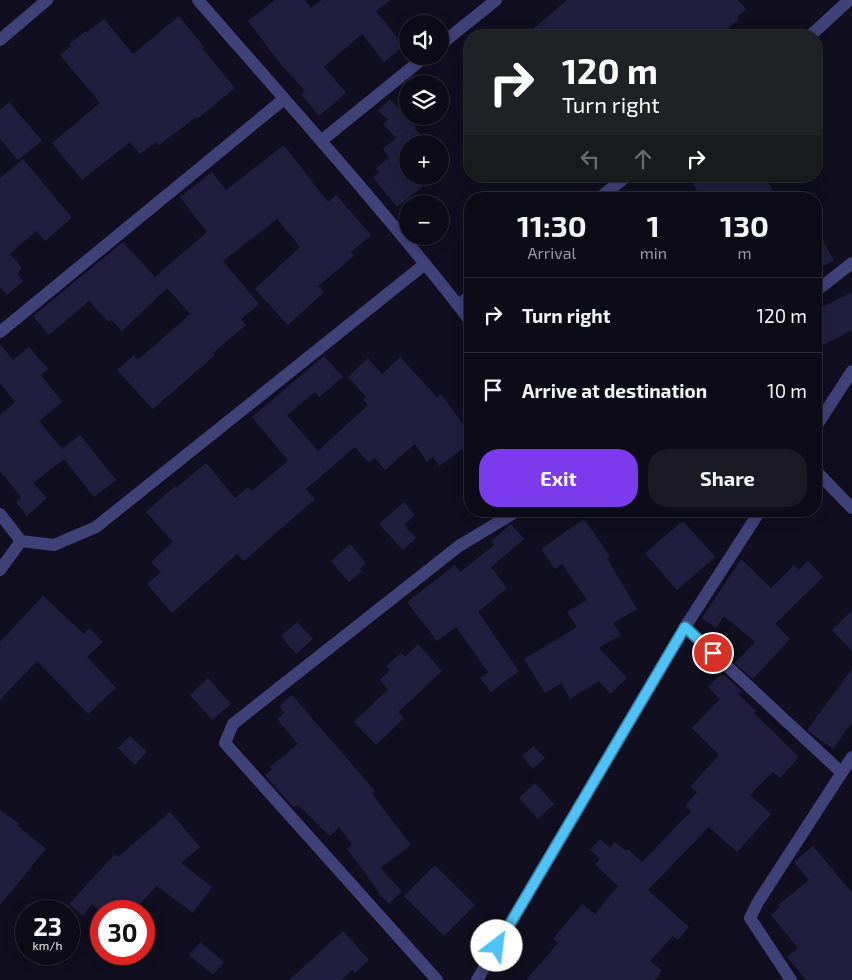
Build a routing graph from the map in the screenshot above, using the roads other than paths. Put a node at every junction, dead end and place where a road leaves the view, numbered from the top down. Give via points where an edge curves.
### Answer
1 (47, 0) edge
2 (198, 0) edge
3 (496, 0) edge
4 (849, 0) edge
5 (816, 30) edge
6 (449, 38) edge
7 (0, 40) edge
8 (415, 65) edge
9 (284, 99) junction
10 (322, 140) junction
11 (619, 182) edge
12 (607, 192) edge
13 (852, 263) edge
14 (425, 264) junction
15 (822, 287) edge
16 (464, 300) edge
17 (458, 305) junction
18 (464, 313) edge
19 (0, 332) edge
20 (852, 371) edge
21 (822, 417) edge
22 (822, 477) edge
23 (852, 508) edge
24 (0, 514) edge
25 (507, 517) edge
26 (756, 517) edge
27 (21, 542) junction
28 (0, 570) edge
29 (685, 627) junction
30 (852, 758) edge
31 (841, 772) junction
32 (438, 980) edge
33 (477, 980) edge
34 (792, 980) edge

1 - 7 street
2 - 9 street
3 - 6 street
4 - 5 street
8 - 10 street
9 - 10 street
9 - 19 street
10 - 14 street
11 - 12 street
13 - 15 street
14 - 17 street
14 - 27 street via 96,527 54,545
16 - 17 street
17 - 18 street
20 - 21 street
22 - 23 street
24 - 27 street
25 - 32 street via 460,546 233,724 225,743
26 - 29 street
27 - 28 street
29 - 31 street
29 - 33 street
30 - 31 street
31 - 34 street via 750,918

